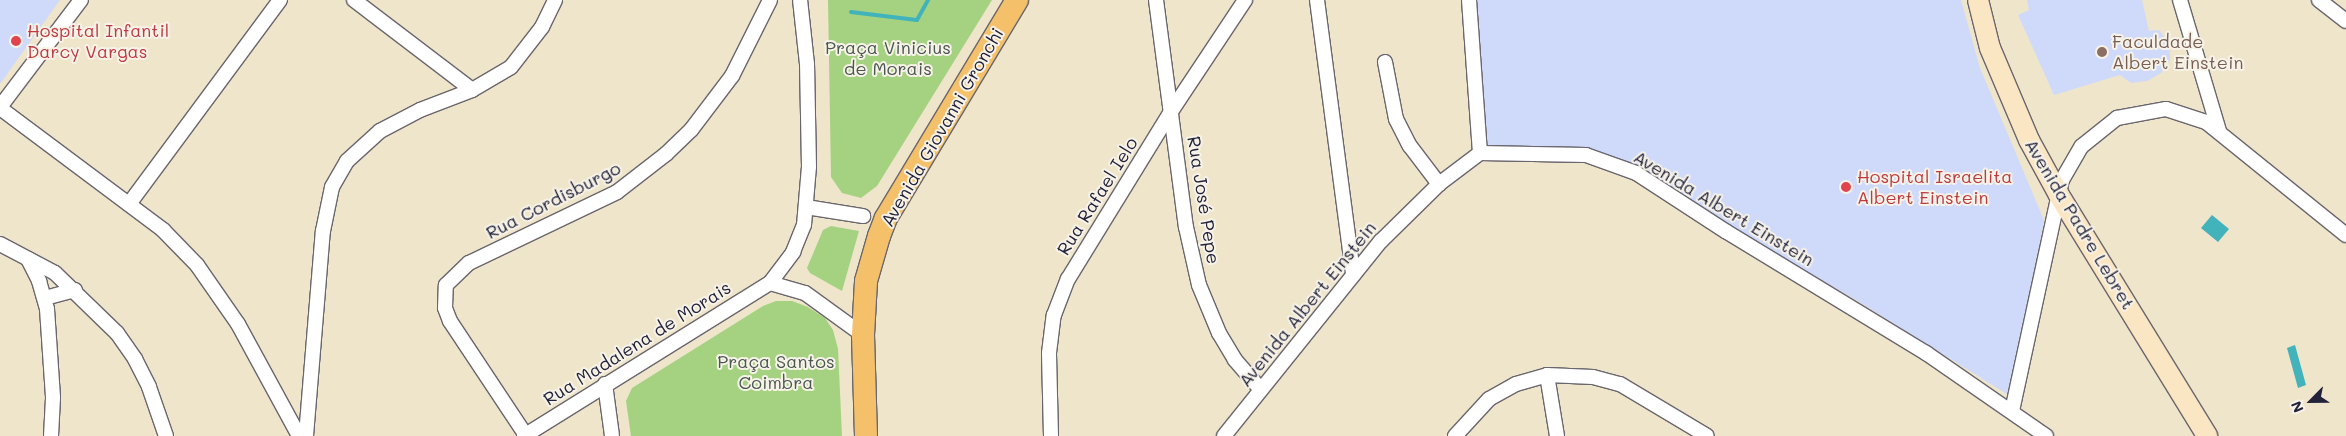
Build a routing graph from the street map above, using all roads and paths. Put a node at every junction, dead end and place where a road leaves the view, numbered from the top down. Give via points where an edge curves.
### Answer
1 (81, 0) edge
2 (280, 0) edge
3 (354, 0) edge
4 (555, 0) edge
5 (770, 0) edge
6 (800, 0) edge
7 (1017, 0) edge
8 (1156, 0) edge
9 (1245, 0) edge
10 (1317, 0) edge
11 (1469, 0) edge
12 (1978, 0) edge
13 (2180, 0) edge
14 (2319, 0) edge
15 (2346, 22) edge
16 (1385, 62) dead end
17 (472, 90) junction
18 (0, 108) edge
19 (1172, 110) junction
20 (2219, 131) junction
21 (1480, 153) junction
22 (1439, 184) junction
23 (2059, 194) junction
24 (129, 204) junction
25 (806, 207) junction
26 (863, 216) dead end
27 (2346, 235) edge
28 (0, 244) edge
29 (27, 258) junction
30 (1353, 275) junction
31 (770, 283) junction
32 (75, 290) junction
33 (45, 298) junction
34 (863, 335) junction
35 (1547, 374) junction
36 (605, 384) junction
37 (1260, 390) junction
38 (2012, 411) junction
39 (524, 435) edge
40 (51, 436) edge
41 (166, 436) edge
42 (298, 436) edge
43 (306, 436) edge
44 (612, 436) edge
45 (866, 436) edge
46 (1052, 436) edge
47 (1224, 436) edge
48 (1455, 436) edge
49 (1557, 436) edge
50 (1708, 436) edge
51 (2046, 436) edge
52 (2207, 436) edge

1 - 18 street
2 - 24 street
3 - 17 street
4 - 17 street via 527,51 512,67
5 - 39 street, Rua Cordisburgo via 732,76 691,130 666,154 617,192 470,263 446,285 445,308 450,321
6 - 25 street via 807,64
7 - 34 main road, Avenida Giovanni Gronchi via 886,218 866,280
8 - 19 street, Rua José Pepe
9 - 19 street, Rua Rafael Ielo
10 - 30 street
11 - 21 street
12 - 23 main road, Avenida Padre Lebret via 1990,48 2009,97
13 - 20 street
14 - 15 street
16 - 22 street via 1396,119 1410,146
17 - 43 street via 420,110 380,131 356,151 332,186 323,231
18 - 24 street
19 - 37 street, Rua José Pepe via 1186,227 1199,285 1219,333 1235,360
19 - 46 street, Rua Rafael Ielo via 1090,240 1068,280 1054,315 1049,353
20 - 23 street via 2188,114 2166,110 2117,118 2082,146 2062,180
20 - 27 street
21 - 22 street, Avenida Albert Einstein
21 - 38 street, Avenida Albert Einstein via 1586,155 1636,173 1726,232 1926,353
22 - 30 street, Avenida Albert Einstein via 1380,241
23 - 38 street
23 - 52 main road, Avenida Padre Lebret
24 - 42 street via 181,247 217,291
25 - 26 street
25 - 31 street via 804,225 793,252
28 - 29 street
29 - 32 street via 55,273
29 - 33 street
30 - 37 street, Avenida Albert Einstein
31 - 34 street via 809,296
31 - 36 street, Rua Madalena de Morais
32 - 33 street
32 - 41 street via 136,359
33 - 40 street via 53,398
34 - 45 main road, Avenida Giovanni Gronchi
35 - 48 street via 1516,384 1489,400
35 - 49 street
35 - 50 street via 1593,377 1620,384
36 - 39 street, Rua Madalena de Morais
36 - 44 street
37 - 47 street, Avenida Albert Einstein
38 - 51 street, Avenida Albert Einstein

